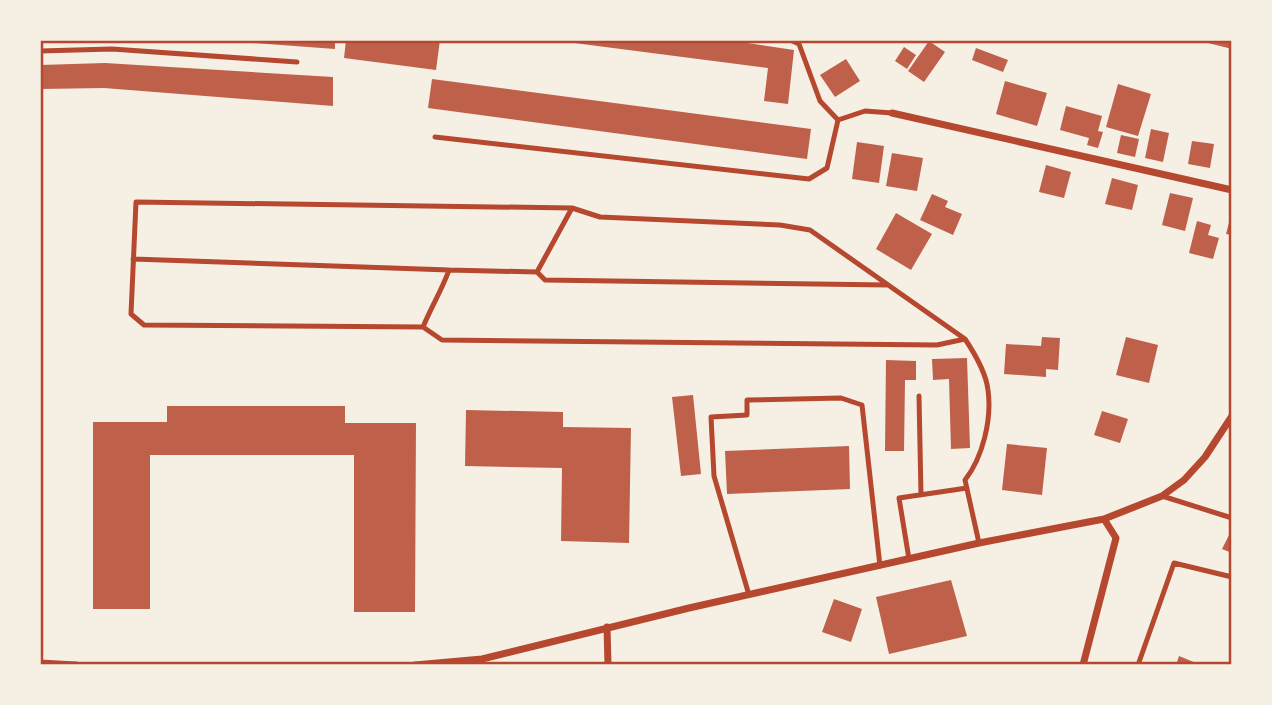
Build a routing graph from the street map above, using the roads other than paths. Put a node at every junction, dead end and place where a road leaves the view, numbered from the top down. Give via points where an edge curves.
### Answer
1 (113, 40) edge
2 (790, 40) edge
3 (113, 49) junction
4 (40, 51) edge
5 (297, 62) dead end
6 (892, 113) joint
7 (838, 120) junction
8 (435, 137) dead end
9 (1232, 190) edge
10 (572, 208) junction
11 (133, 259) junction
12 (449, 270) junction
13 (537, 272) junction
14 (890, 285) junction
15 (423, 327) junction
16 (965, 339) junction
17 (919, 396) dead end
18 (1232, 416) edge
19 (967, 488) junction
20 (922, 495) junction
21 (1162, 496) junction
22 (1232, 518) edge
23 (1104, 519) junction
24 (979, 543) junction
25 (909, 559) junction
26 (880, 566) junction
27 (1232, 577) edge
28 (749, 595) junction
29 (607, 627) junction
30 (483, 662) edge
31 (40, 663) edge
32 (76, 665) edge
33 (415, 665) edge
34 (608, 665) edge
35 (1083, 665) edge
36 (1138, 665) edge

1 - 3 lane
2 - 7 lane via 799,44 820,101
3 - 4 lane
3 - 5 lane
6 - 7 lane via 865,111
6 - 9 street
7 - 8 lane via 827,168 809,179
10 - 11 lane via 136,202
10 - 13 lane
10 - 14 lane via 600,217 810,230
11 - 12 lane
11 - 15 lane via 131,314 144,325
12 - 13 lane
12 - 15 lane
13 - 14 lane via 545,279
14 - 16 lane
15 - 16 lane via 442,340 937,345
16 - 19 lane via 988,389 986,432 976,466 965,480
17 - 20 lane
18 - 21 street via 1205,457
19 - 20 lane
19 - 24 lane
20 - 25 lane via 899,498
21 - 22 lane
21 - 23 street
23 - 24 street
23 - 35 street via 1116,538
24 - 25 street
25 - 26 street
26 - 28 street
26 - 28 lane via 862,405 841,398 747,400 747,415 711,417 714,476
27 - 36 lane via 1174,563
28 - 29 street
29 - 30 street
29 - 34 street
30 - 33 street
31 - 32 street

